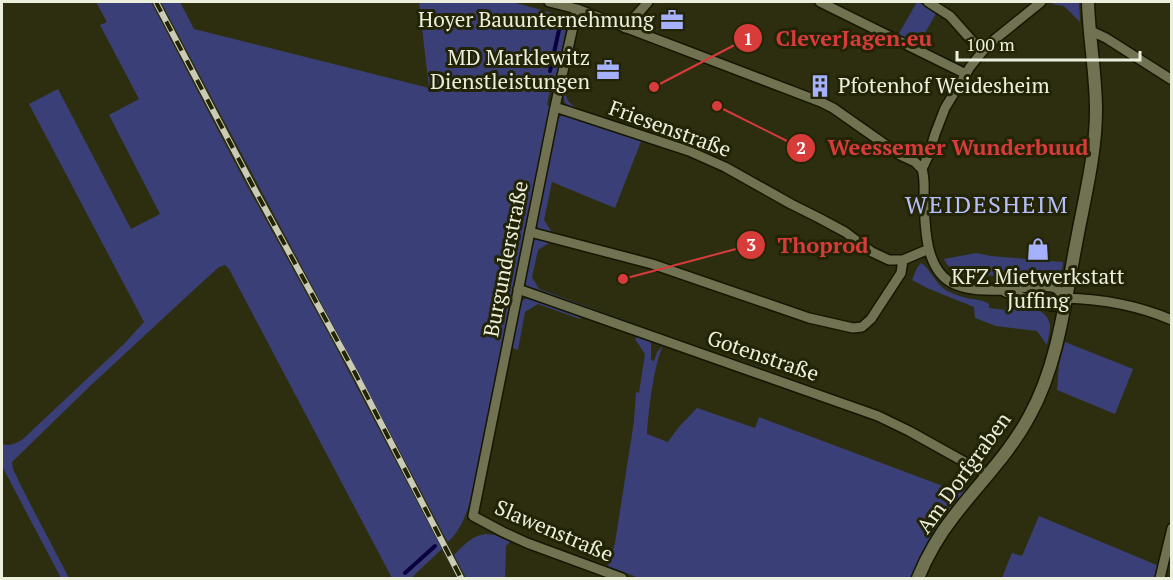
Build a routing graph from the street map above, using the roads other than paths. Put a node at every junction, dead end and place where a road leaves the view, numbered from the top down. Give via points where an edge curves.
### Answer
1 (549, 2) edge
2 (648, 2) edge
3 (820, 2) edge
4 (928, 2) edge
5 (1041, 2) edge
6 (1088, 2) edge
7 (577, 9) junction
8 (625, 28) junction
9 (1089, 30) junction
10 (982, 52) junction
11 (966, 74) junction
12 (1172, 80) edge
13 (555, 107) junction
14 (922, 169) junction
15 (530, 232) junction
16 (929, 249) junction
17 (903, 260) junction
18 (518, 289) junction
19 (1000, 291) junction
20 (1065, 298) junction
21 (1172, 320) edge
22 (988, 475) junction
23 (473, 516) joint
24 (1172, 528) edge
25 (622, 579) edge
26 (918, 579) edge
27 (1160, 579) edge

1 - 7 street
2 - 8 street
3 - 11 street
4 - 10 street via 950,16
5 - 10 street
6 - 9 street, Am Dorfgraben
7 - 8 street
7 - 13 street, Burgunderstraße
8 - 14 street via 821,102
9 - 12 street
9 - 20 street, Am Dorfgraben via 1095,132
10 - 11 street
11 - 14 street via 945,108
13 - 15 street, Burgunderstraße
13 - 17 street, Friesenstraße via 725,166 845,232 881,257
14 - 16 street
15 - 17 street via 652,264 809,318 853,328 862,327 871,319 901,273
15 - 18 street, Burgunderstraße
16 - 17 street
16 - 19 street via 940,274 949,281 972,289
18 - 22 street, Gotenstraße via 878,416
18 - 23 street, Burgunderstraße
19 - 20 street via 1048,287 1058,289
19 - 20 street via 1051,306
20 - 21 street via 1122,304
20 - 22 street, Am Dorfgraben via 1057,344 1038,399 1019,434
22 - 26 street, Am Dorfgraben via 944,530
23 - 25 street, Slawenstraße via 527,543
24 - 27 street

